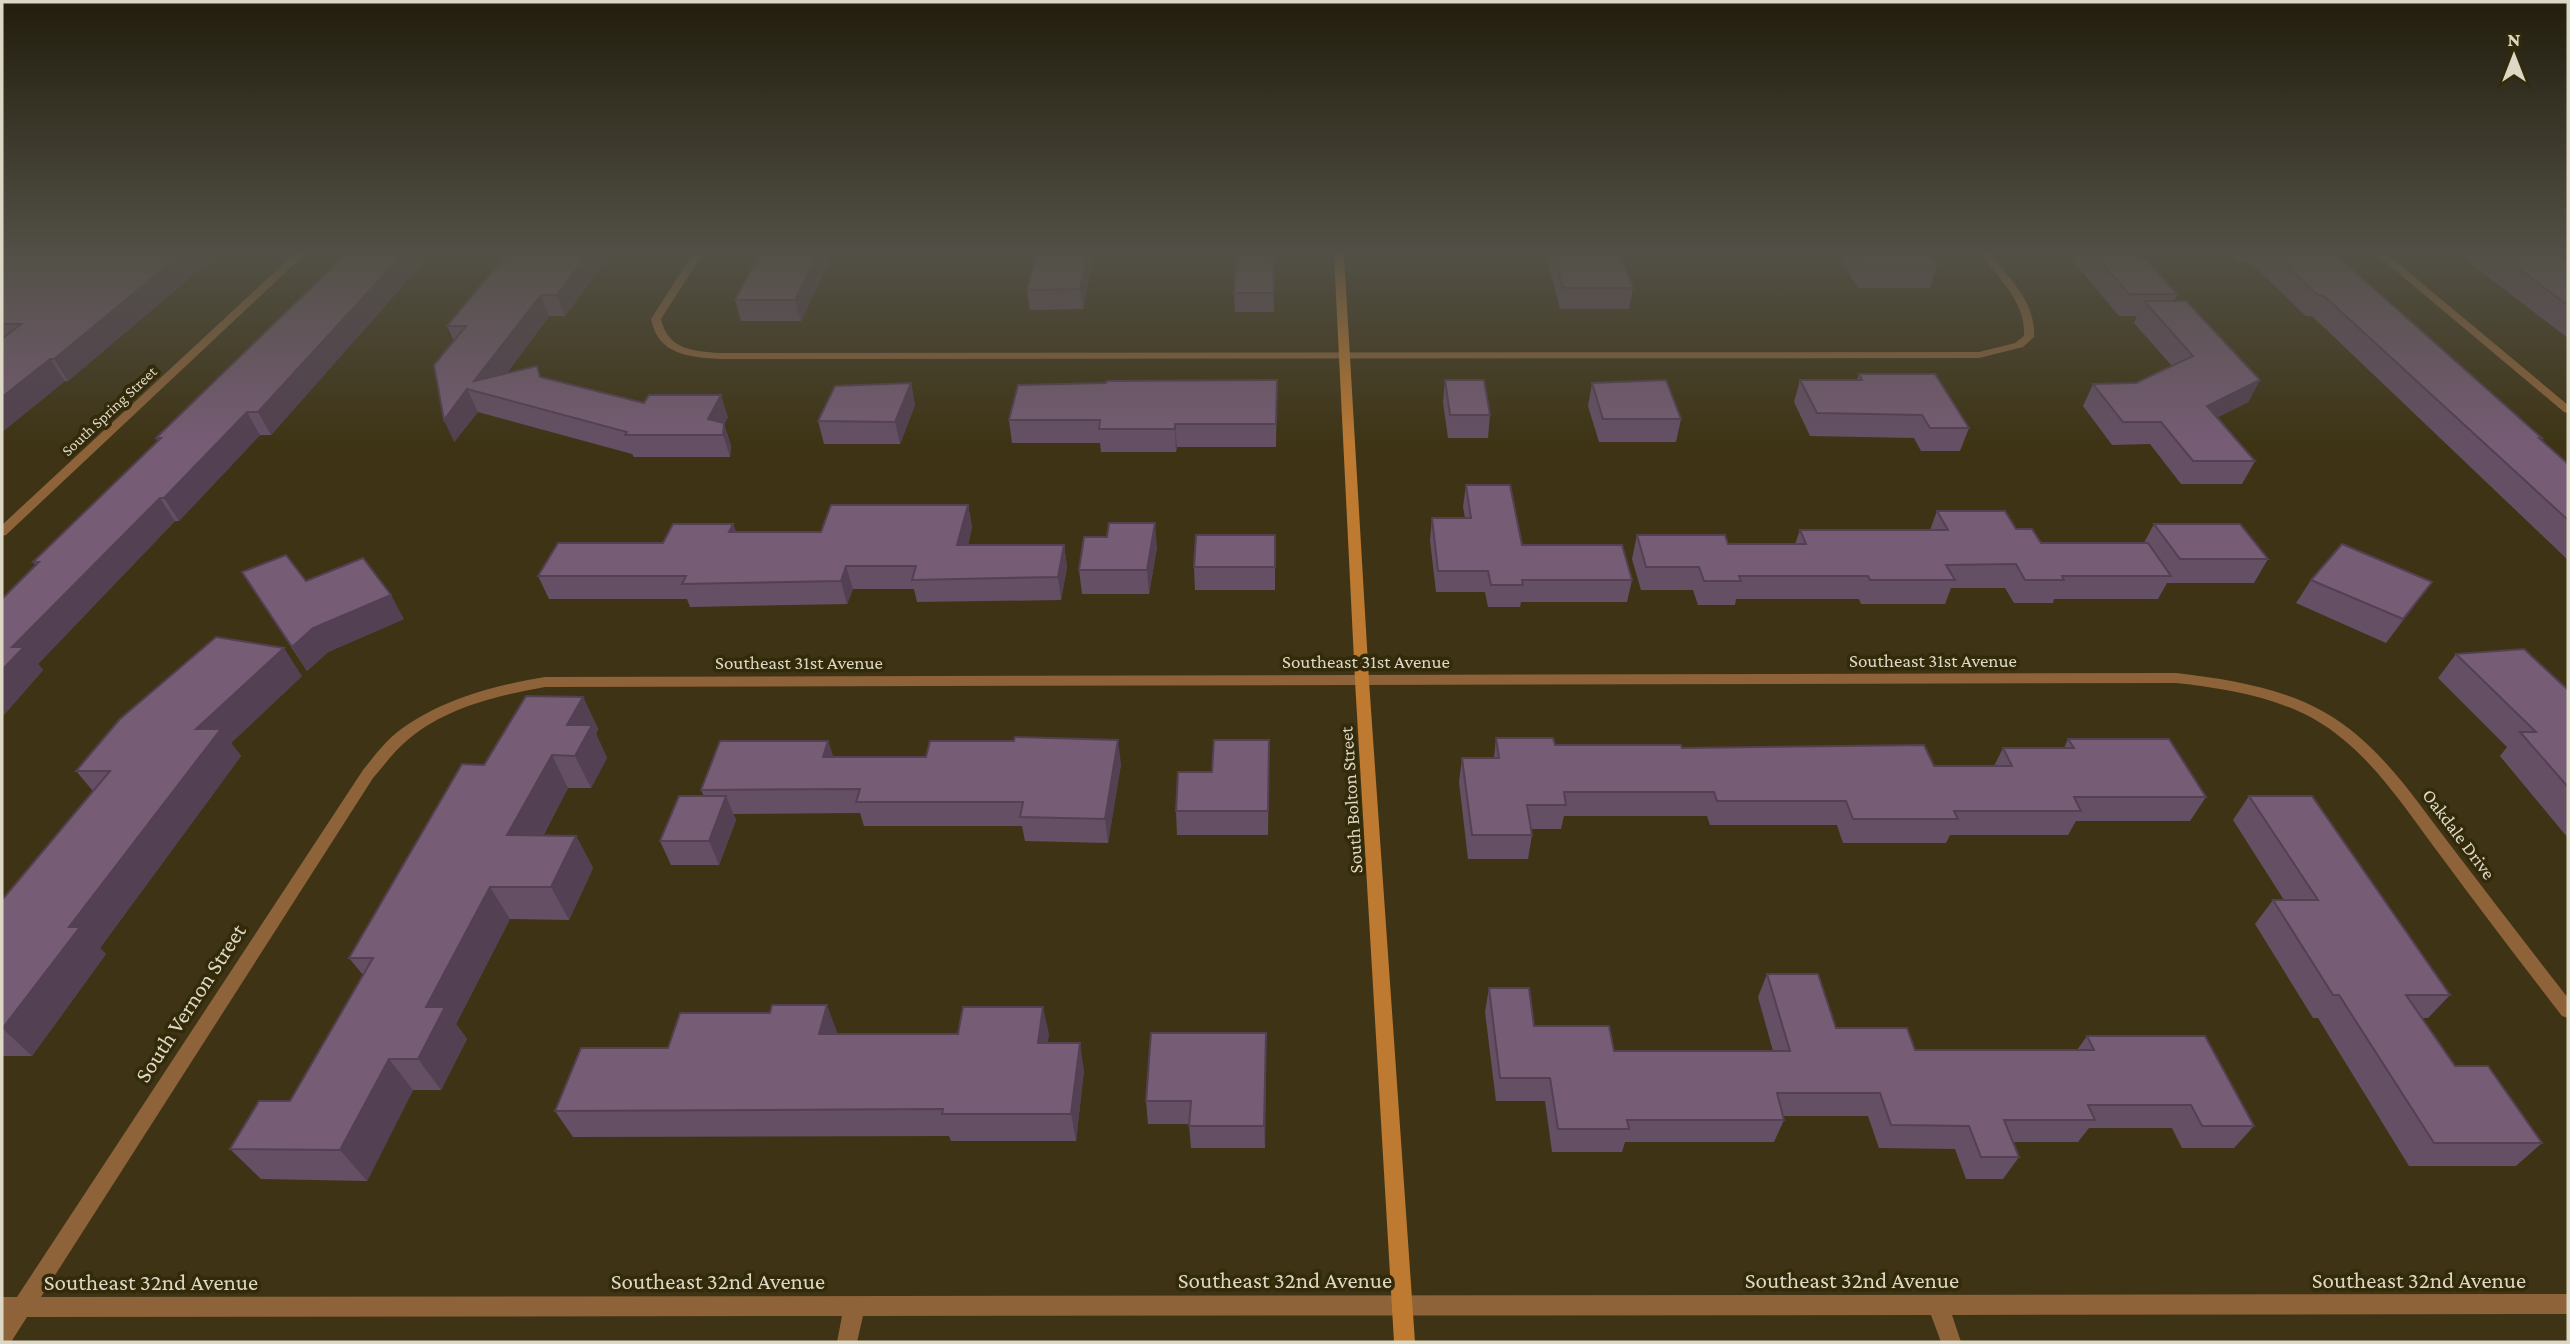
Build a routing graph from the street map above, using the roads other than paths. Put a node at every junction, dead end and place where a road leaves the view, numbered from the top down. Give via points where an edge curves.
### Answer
1 (232, 318) edge
2 (657, 318) edge
3 (1343, 318) edge
4 (2030, 318) edge
5 (2457, 318) edge
6 (1345, 357) junction
7 (2568, 410) edge
8 (2, 532) edge
9 (1362, 681) junction
10 (2297, 705) joint
11 (437, 712) joint
12 (2568, 1012) edge
13 (2568, 1304) edge
14 (1403, 1305) junction
15 (1938, 1305) junction
16 (855, 1306) junction
17 (12, 1307) edge
18 (2, 1338) edge
19 (847, 1342) edge
20 (1405, 1342) edge
21 (1951, 1342) edge

1 - 8 street, South Spring Street
2 - 6 street via 657,331 664,341 691,354 720,356
3 - 6 street, South Bolton Street
4 - 6 street via 2029,337 2019,345 1953,356
5 - 7 street
6 - 9 street, South Bolton Street
9 - 10 street, Southeast 31st Avenue via 2176,678 2258,691
9 - 11 street, Southeast 31st Avenue via 544,682 491,691
9 - 14 street, South Bolton Street
10 - 12 street, Oakdale Drive via 2338,727 2378,763
11 - 17 street, South Vernon Street via 398,740 368,774
13 - 15 street, Southeast 32nd Avenue
14 - 15 street, Southeast 32nd Avenue
14 - 16 street, Southeast 32nd Avenue
14 - 20 street, South Bolton Street
15 - 21 street
16 - 17 street, Southeast 32nd Avenue
16 - 19 street
17 - 18 street, South Vernon Street

